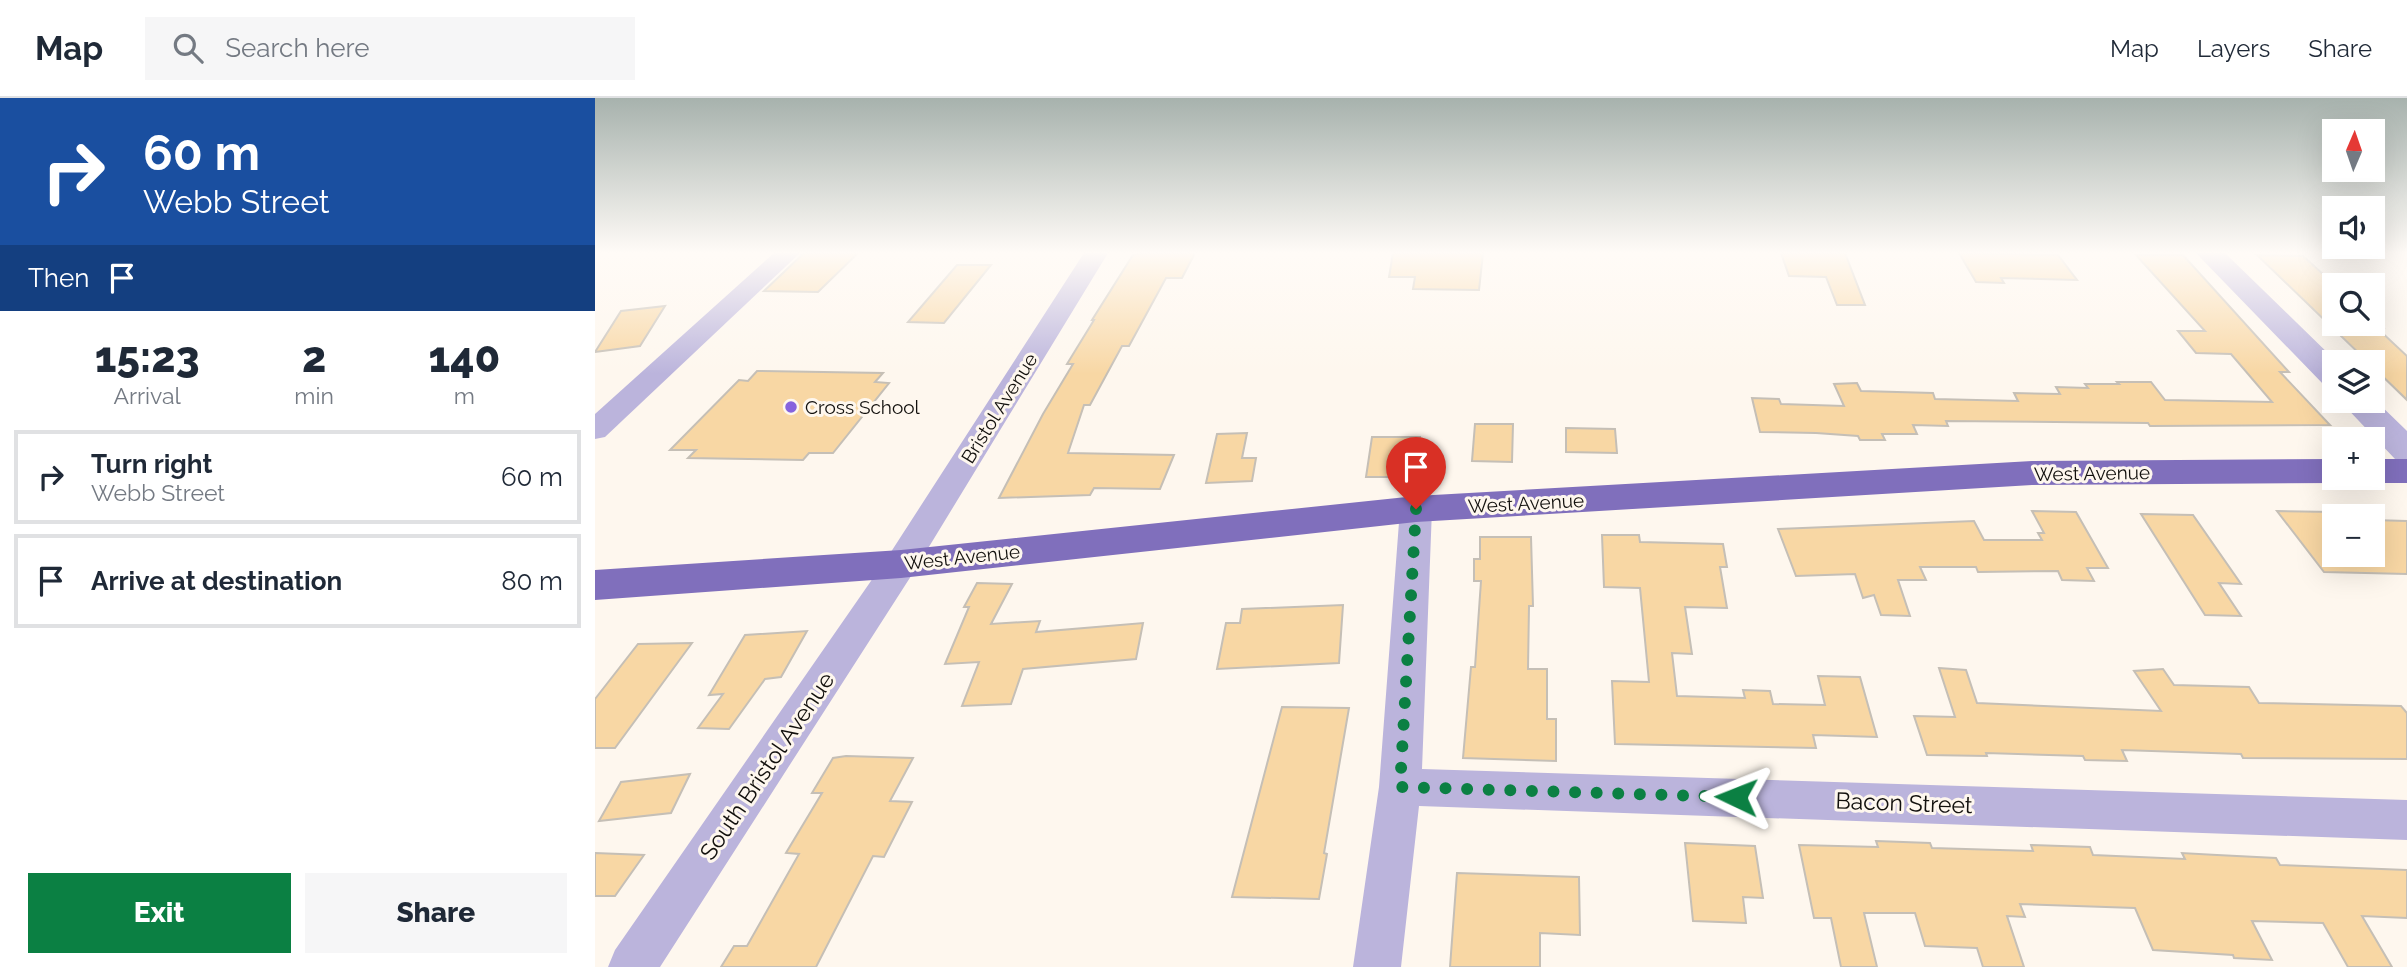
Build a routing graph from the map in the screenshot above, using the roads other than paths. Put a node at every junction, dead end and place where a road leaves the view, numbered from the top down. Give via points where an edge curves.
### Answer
1 (744, 294) edge
2 (1071, 294) edge
3 (2251, 294) edge
4 (2322, 365) edge
5 (2369, 413) edge
6 (595, 429) edge
7 (2407, 451) edge
8 (2322, 471) edge
9 (2385, 471) edge
10 (2407, 471) edge
11 (1416, 509) junction
12 (901, 564) junction
13 (595, 585) edge
14 (1400, 787) junction
15 (2407, 820) edge
16 (632, 967) edge
17 (1377, 967) edge

1 - 6 street
2 - 12 street, Bristol Avenue
3 - 4 street
5 - 7 street
8 - 11 highway, West Avenue via 2032,473
9 - 10 highway
11 - 12 highway, West Avenue
11 - 14 street
12 - 13 highway, West Avenue
12 - 16 street, South Bristol Avenue
14 - 15 street, Bacon Street
14 - 17 street

